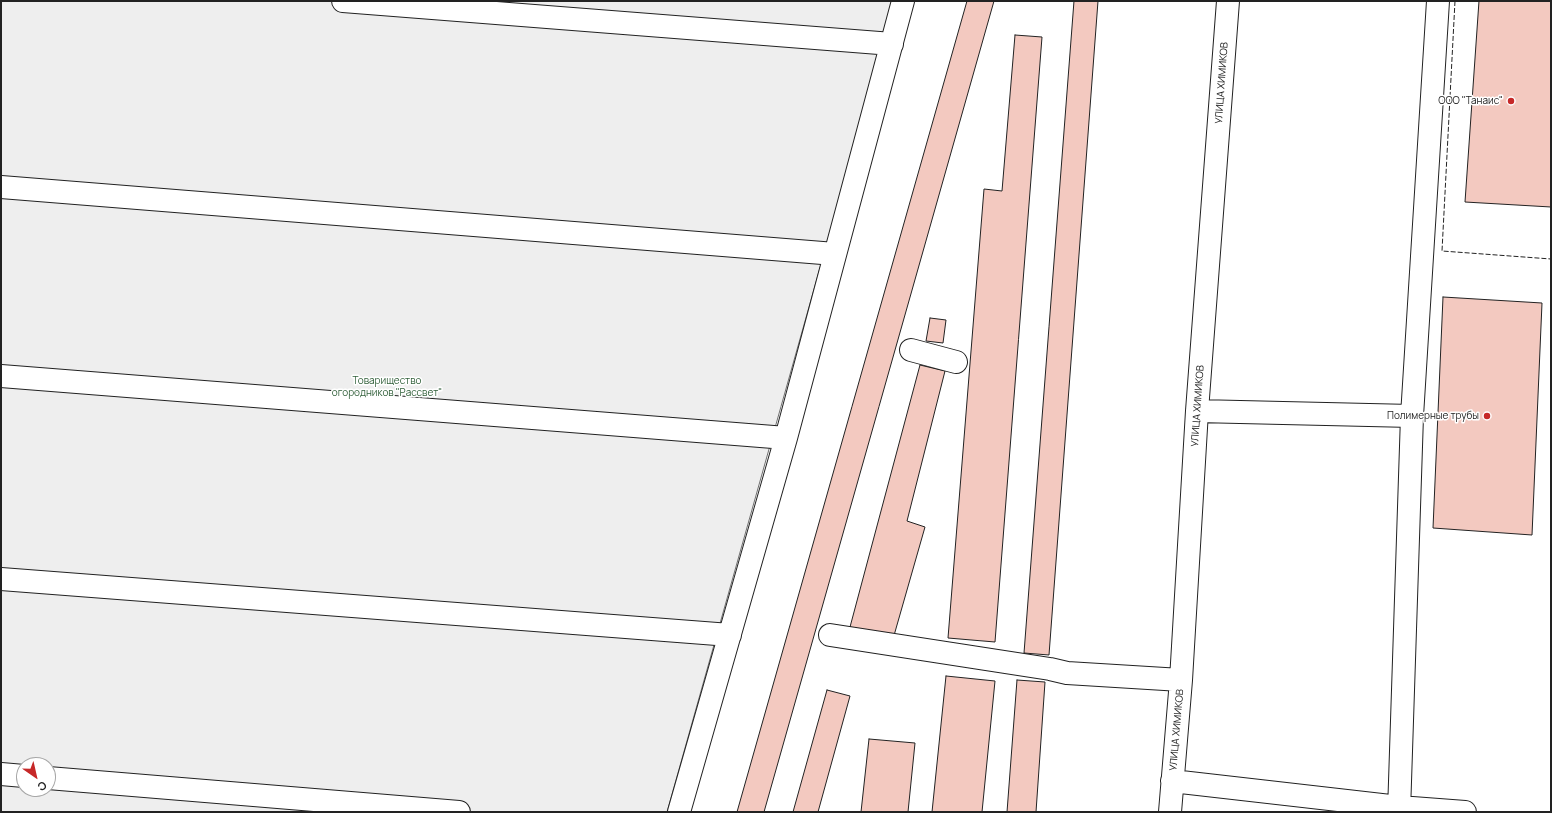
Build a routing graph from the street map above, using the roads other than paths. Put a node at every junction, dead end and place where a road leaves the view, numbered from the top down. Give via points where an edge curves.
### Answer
1 (343, 1) edge
2 (903, 1) edge
3 (1228, 1) edge
4 (1438, 1) edge
5 (892, 44) junction
6 (1, 187) edge
7 (835, 254) junction
8 (911, 350) dead end
9 (956, 362) dead end
10 (1, 376) edge
11 (1197, 412) junction
12 (1412, 416) junction
13 (786, 438) junction
14 (1, 579) edge
15 (730, 635) junction
16 (830, 635) dead end
17 (1181, 680) junction
18 (1, 774) edge
19 (16, 775) edge
20 (56, 779) edge
21 (1172, 781) junction
22 (1399, 809) edge
23 (460, 812) edge
24 (679, 812) edge
25 (1170, 812) edge
26 (1465, 812) edge

1 - 5 street
2 - 5 street
3 - 11 street, УЛИЦА ХИМИКОВ
4 - 12 street
5 - 7 street
6 - 7 street
7 - 13 street
8 - 9 street
10 - 13 street
11 - 12 street
11 - 17 street, УЛИЦА ХИМИКОВ
12 - 22 street
13 - 15 street
14 - 15 street
15 - 24 street
16 - 17 street via 1043,668 1067,674
17 - 21 street, УЛИЦА ХИМИКОВ
18 - 19 street
20 - 23 street
21 - 22 street
21 - 25 street, УЛИЦА ХИМИКОВ
22 - 26 street

